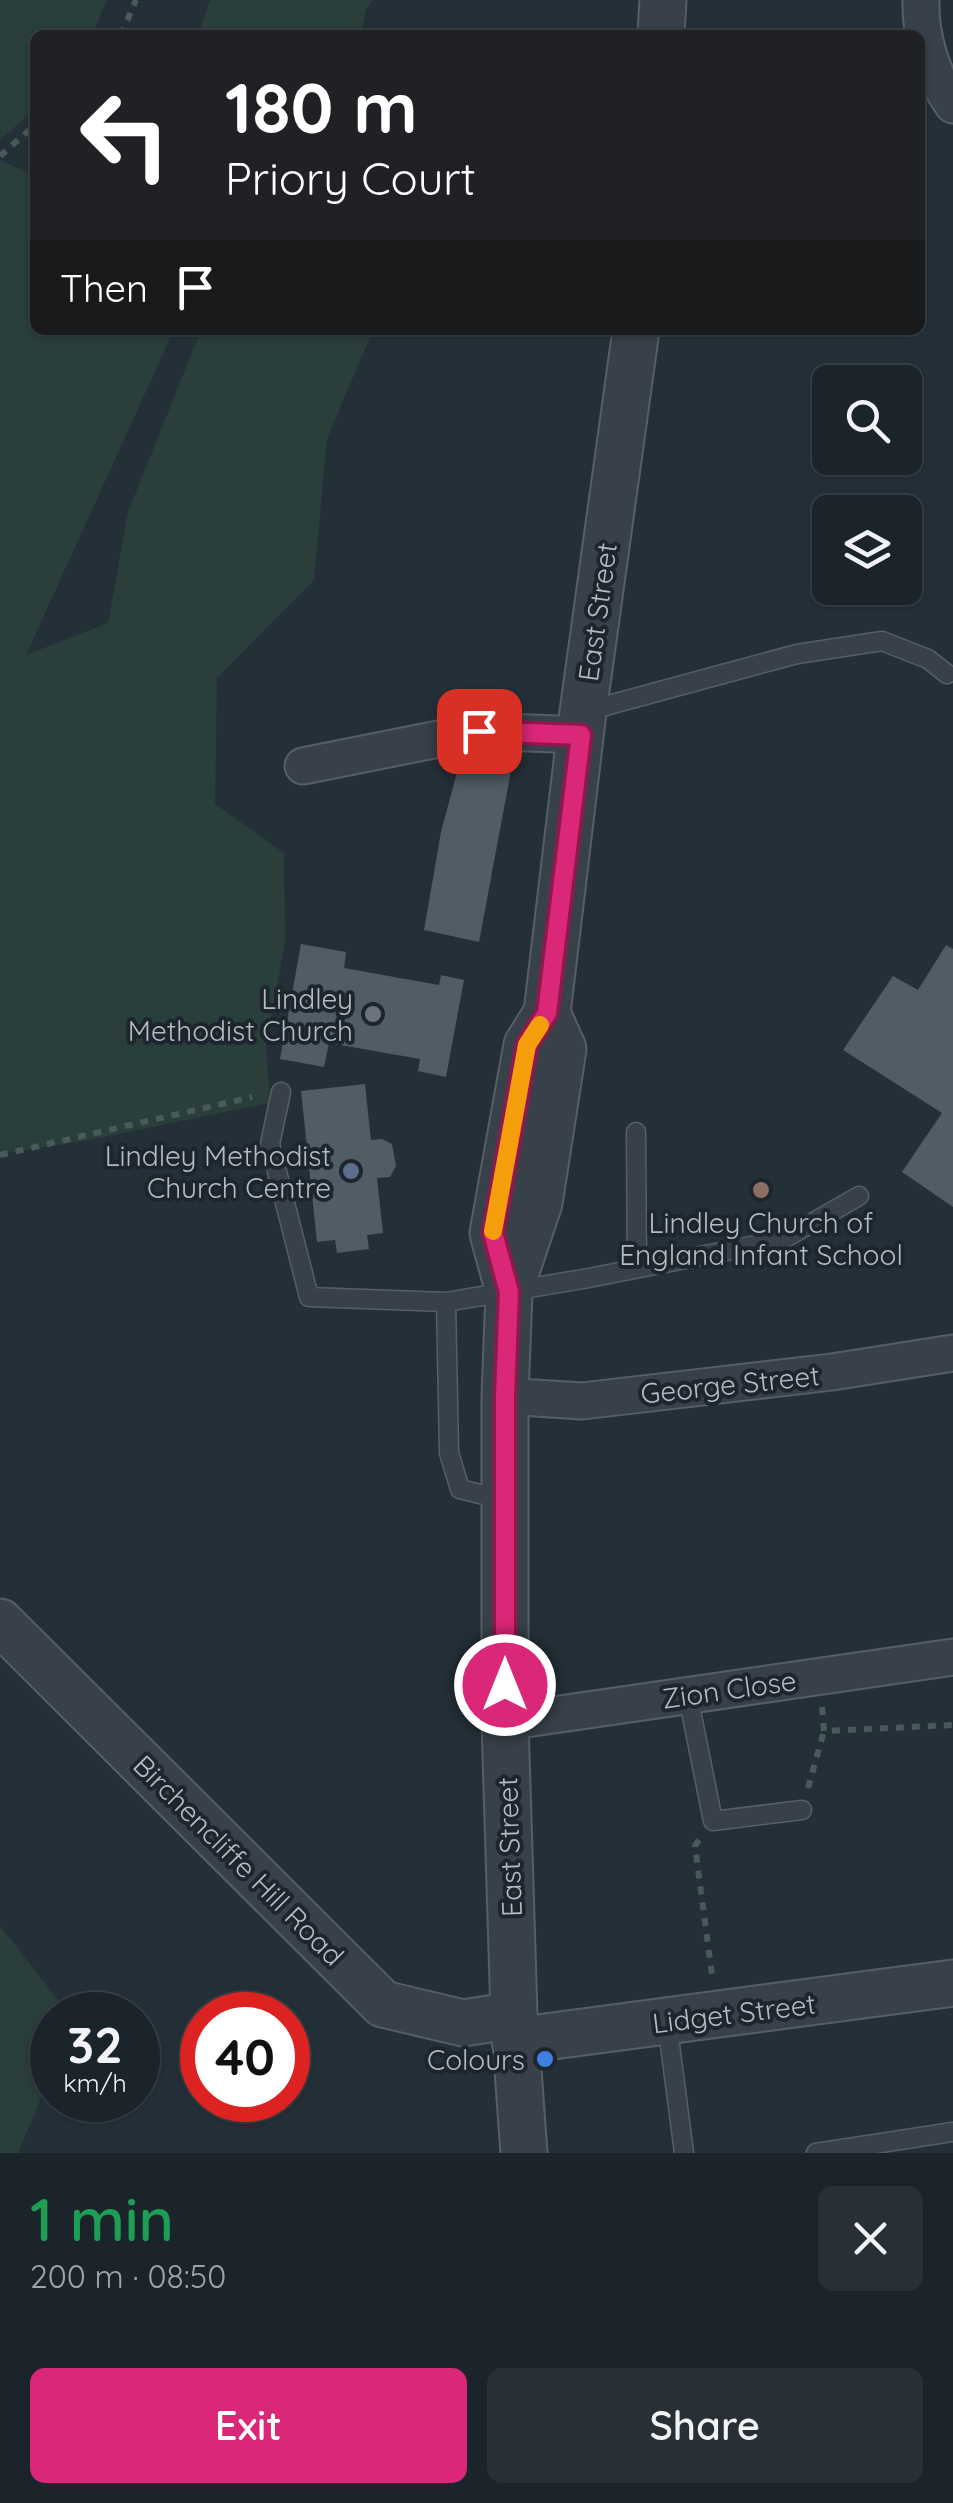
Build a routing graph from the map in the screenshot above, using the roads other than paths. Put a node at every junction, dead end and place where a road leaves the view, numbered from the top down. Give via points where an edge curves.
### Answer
1 (663, 0) edge
2 (922, 0) edge
3 (660, 30) edge
4 (924, 30) edge
5 (925, 36) edge
6 (953, 105) edge
7 (635, 335) edge
8 (947, 674) dead end
9 (582, 723) junction
10 (303, 766) dead end
11 (281, 1092) road end
12 (636, 1132) dead end
13 (859, 1196) dead end
14 (637, 1268) junction
15 (509, 1292) junction
16 (446, 1302) junction
17 (953, 1353) edge
18 (505, 1396) junction
19 (506, 1500) junction
20 (0, 1622) edge
21 (953, 1657) edge
22 (688, 1696) junction
23 (505, 1722) junction
24 (802, 1810) road end
25 (953, 1983) edge
26 (667, 2022) junction
27 (514, 2028) junction
28 (953, 2132) edge
29 (524, 2153) edge
30 (684, 2153) edge
31 (816, 2153) edge

1 - 3 street
2 - 4 street
5 - 6 street
7 - 9 street, East Street
8 - 9 lane via 928,658 882,641 797,654
9 - 10 street via 479,731
9 - 15 street, East Street via 547,1013 527,1045 493,1233
11 - 16 lane via 270,1144 309,1297
12 - 14 lane
13 - 14 lane via 782,1240
14 - 15 lane
15 - 16 lane
15 - 18 street, East Street
16 - 19 lane via 448,1453 460,1489
17 - 18 street, George Street via 582,1400
18 - 19 street, East Street
19 - 23 street, East Street
20 - 27 street, Birchencliffe Hill Road via 383,2004
21 - 22 street, Zion Close
22 - 23 street, Zion Close
22 - 24 lane via 714,1820
23 - 27 street, East Street
25 - 26 street, Lidget Street
26 - 27 street, Lidget Street
26 - 30 lane
27 - 29 street, East Street
28 - 31 lane

